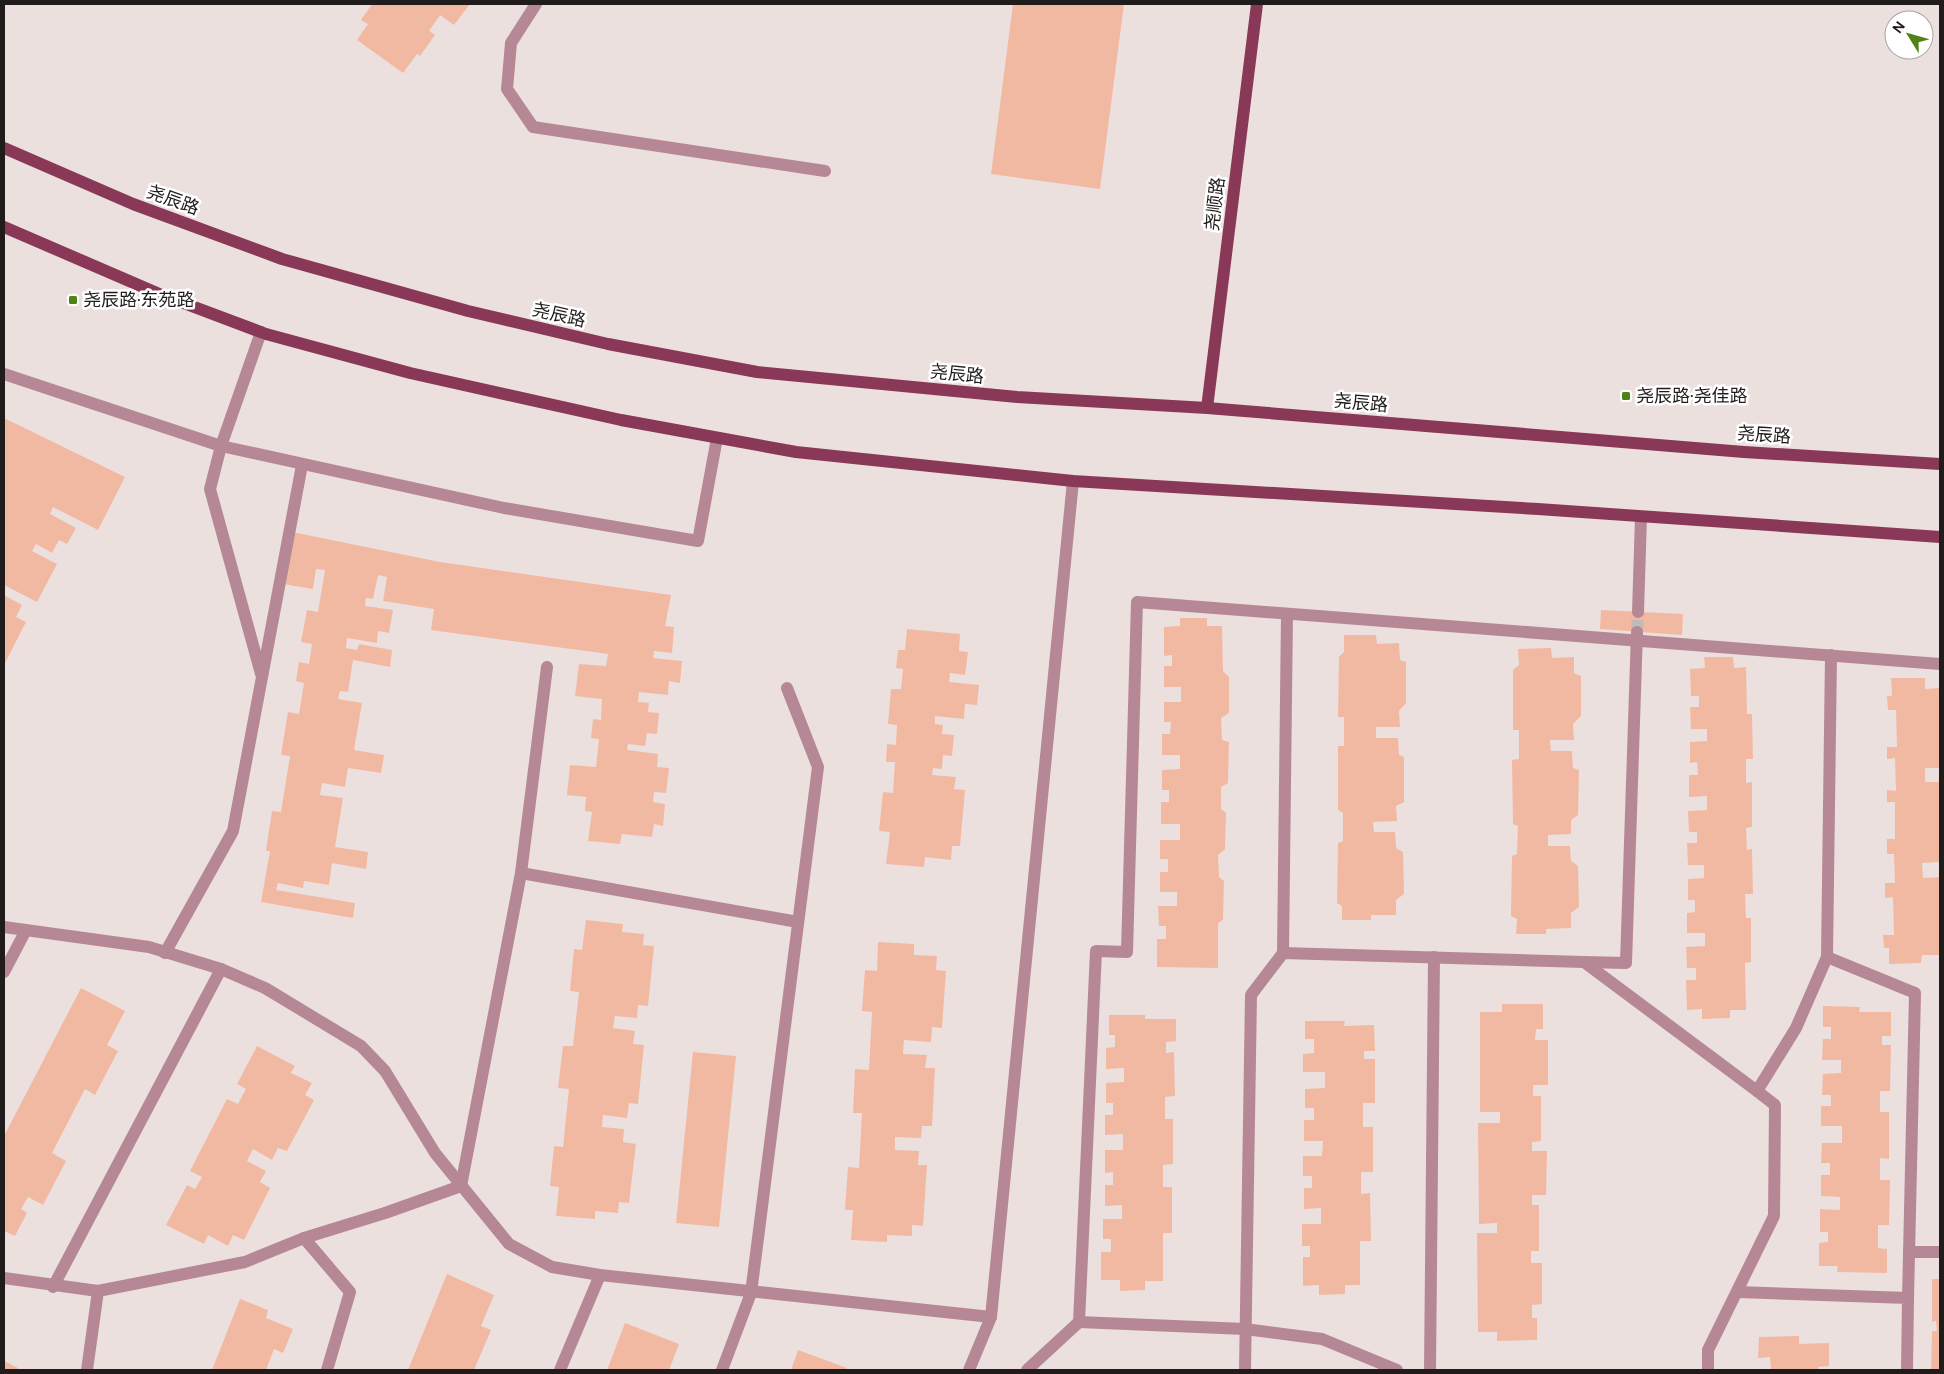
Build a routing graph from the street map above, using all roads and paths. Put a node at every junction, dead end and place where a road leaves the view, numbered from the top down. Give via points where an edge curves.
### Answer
1 (536, 4) edge
2 (1257, 4) edge
3 (4, 148) edge
4 (825, 171) dead end
5 (4, 227) edge
6 (261, 332) junction
7 (4, 374) edge
8 (1208, 408) junction
9 (718, 438) junction
10 (220, 446) junction
11 (1940, 464) edge
12 (302, 465) junction
13 (1073, 481) junction
14 (1640, 518) junction
15 (1940, 537) edge
16 (1638, 612) tunnel mouth
17 (1287, 614) junction
18 (1637, 637) junction
19 (1831, 655) junction
20 (1940, 664) edge
21 (547, 667) dead end
22 (261, 676) junction
23 (787, 688) dead end
24 (521, 873) junction
25 (798, 922) junction
26 (4, 927) edge
27 (26, 930) junction
28 (165, 952) junction
29 (1283, 953) junction
30 (1434, 957) junction
31 (1826, 957) junction
32 (1584, 962) junction
33 (221, 969) junction
34 (4, 972) edge
35 (1757, 1091) junction
36 (461, 1186) junction
37 (304, 1238) junction
38 (1909, 1252) junction
39 (1940, 1252) edge
40 (600, 1275) junction
41 (4, 1278) edge
42 (53, 1286) junction
43 (98, 1291) junction
44 (1737, 1292) junction
45 (751, 1293) junction
46 (1908, 1298) junction
47 (991, 1317) junction
48 (1080, 1322) junction
49 (1246, 1329) junction
50 (87, 1370) edge
51 (327, 1370) edge
52 (560, 1370) edge
53 (722, 1370) edge
54 (969, 1370) edge
55 (1027, 1370) edge
56 (1245, 1370) edge
57 (1397, 1370) edge
58 (1430, 1370) edge
59 (1708, 1370) edge
60 (1906, 1370) edge

1 - 4 street via 512,43 507,90 533,127
2 - 8 main road, 尧顺路
3 - 8 main road, 尧辰路 via 133,204 282,259 468,311 608,344 757,372 1017,397
5 - 6 main road via 157,293
6 - 9 main road via 410,373
6 - 10 street
7 - 10 street
8 - 11 main road, 尧辰路 via 1744,452
9 - 12 street via 698,541 504,508
9 - 13 main road via 796,452
10 - 12 street
10 - 22 street via 210,489
12 - 22 street
13 - 14 main road
13 - 47 street
14 - 15 main road
14 - 16 street
17 - 18 street
17 - 29 street
17 - 48 street via 1137,602 1126,952 1096,951
18 - 19 street
18 - 32 street via 1626,963
19 - 20 street
19 - 31 street
21 - 24 street
22 - 28 street via 233,830
23 - 25 street via 818,767
24 - 25 street
24 - 36 street
25 - 45 street
26 - 27 street
27 - 28 street
27 - 34 street
28 - 33 street
29 - 30 street
29 - 49 street via 1251,995
30 - 32 street
30 - 58 street
31 - 35 street via 1796,1028
31 - 38 street via 1915,993
32 - 35 street
33 - 36 street via 265,988 361,1046 385,1071 435,1153
33 - 42 street
35 - 44 street via 1775,1105 1774,1216
36 - 37 street
36 - 40 street via 509,1244 552,1267
37 - 43 street via 245,1262
37 - 51 street via 350,1292
38 - 39 street
38 - 46 street
40 - 45 street
40 - 52 street
41 - 42 street
42 - 43 street
43 - 50 street
44 - 46 street
44 - 59 street via 1708,1350
45 - 47 street
45 - 53 street
46 - 60 street
47 - 54 street
48 - 49 street
48 - 55 street
49 - 56 street
49 - 57 street via 1322,1339

